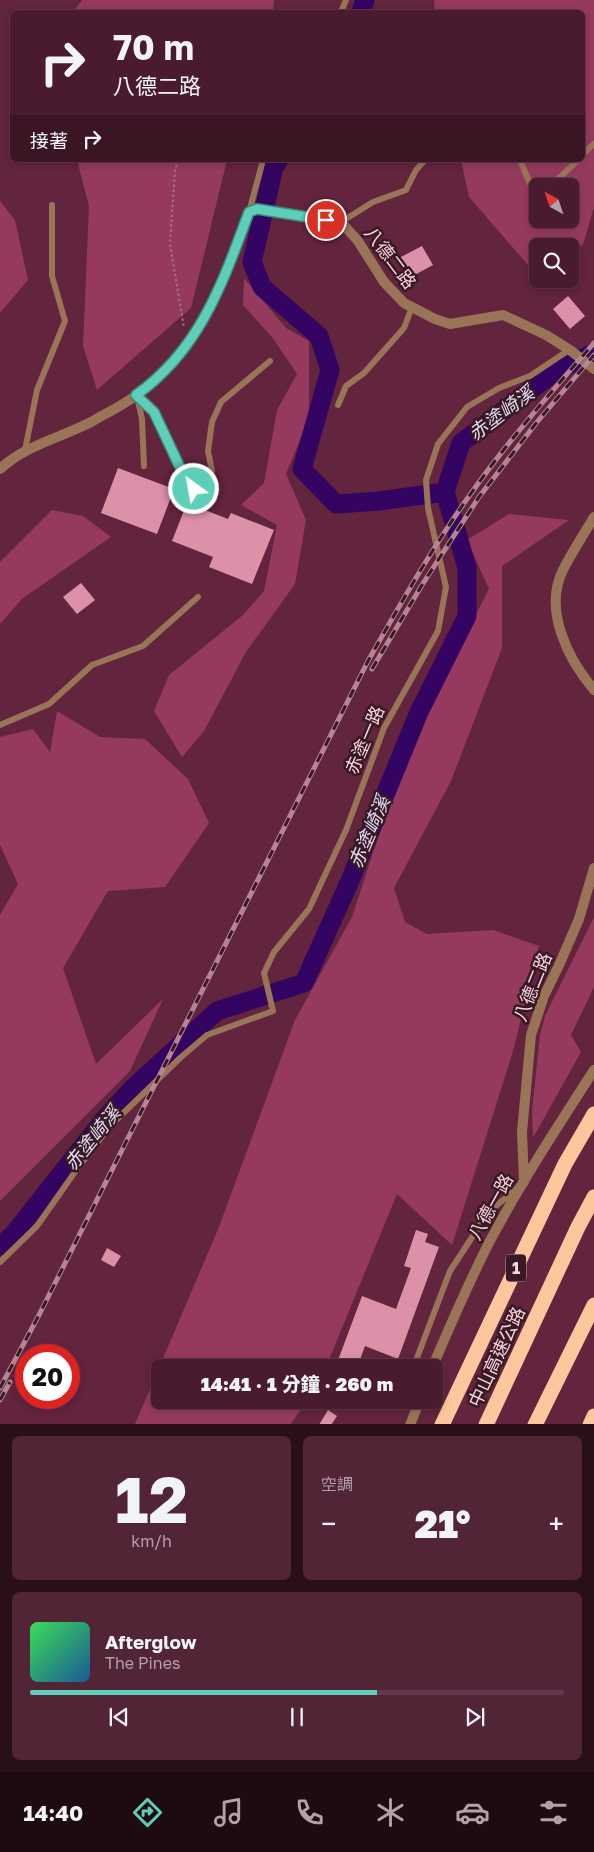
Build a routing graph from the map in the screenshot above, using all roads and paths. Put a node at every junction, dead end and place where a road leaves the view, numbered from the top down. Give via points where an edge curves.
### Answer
1 (178, 162) edge
2 (263, 162) edge
3 (423, 162) edge
4 (521, 162) edge
5 (576, 162) edge
6 (558, 178) edge
7 (529, 181) edge
8 (52, 205) dead end
9 (253, 211) junction
10 (341, 222) junction
11 (412, 307) junction
12 (187, 345) junction
13 (570, 350) junction
14 (270, 362) dead end
15 (593, 367) edge
16 (136, 395) junction
17 (338, 405) dead end
18 (25, 450) junction
19 (144, 466) dead end
20 (0, 469) edge
21 (594, 517) edge
22 (198, 597) dead end
23 (594, 690) edge
24 (0, 725) edge
25 (594, 868) edge
26 (594, 1070) edge
27 (594, 1114) edge
28 (524, 1182) junction
29 (594, 1197) edge
30 (0, 1262) edge
31 (594, 1305) edge
32 (417, 1359) edge
33 (436, 1359) edge
34 (416, 1409) edge
35 (594, 1416) edge
36 (410, 1424) edge
37 (442, 1424) edge
38 (486, 1424) edge
39 (535, 1424) edge
40 (590, 1424) edge

1 - 12 path via 170,244
2 - 9 lane
3 - 10 lane via 406,190 373,202
4 - 7 lane
5 - 6 lane
8 - 18 lane via 52,276 65,321 38,390
9 - 10 street, 八德二路 via 284,212
9 - 12 street via 222,284
10 - 11 street, 八德二路 via 358,241 384,282 404,304
11 - 13 street, 八德二路 via 450,324 503,315
11 - 17 lane via 404,328 364,373 346,386
12 - 16 street
13 - 15 street, 八德二路
13 - 30 lane, 赤塗一路 via 530,376 499,388 467,407 438,444 426,480 428,508 446,587 438,631 384,728 346,830 309,909 274,952 264,973 273,1011 207,1035 180,1058 112,1125 37,1226
14 - 16 lane via 221,402 210,431 208,451 212,471 208,482 194,489 185,478 154,412
16 - 18 street via 85,425
16 - 19 lane via 142,419
18 - 20 street
21 - 23 street via 562,571 555,607 558,626 571,656
22 - 24 lane via 143,646 92,665 49,704
25 - 28 street, 八德二路 via 579,919 544,996 531,1035 522,1132
26 - 28 street, 八德一路
27 - 37 highway, 1 via 565,1164
28 - 32 lane via 488,1213 450,1271
28 - 33 street, 八德一路 via 490,1240
29 - 38 highway, 中山高速公路 / 1
31 - 39 highway
34 - 36 street
35 - 40 highway

